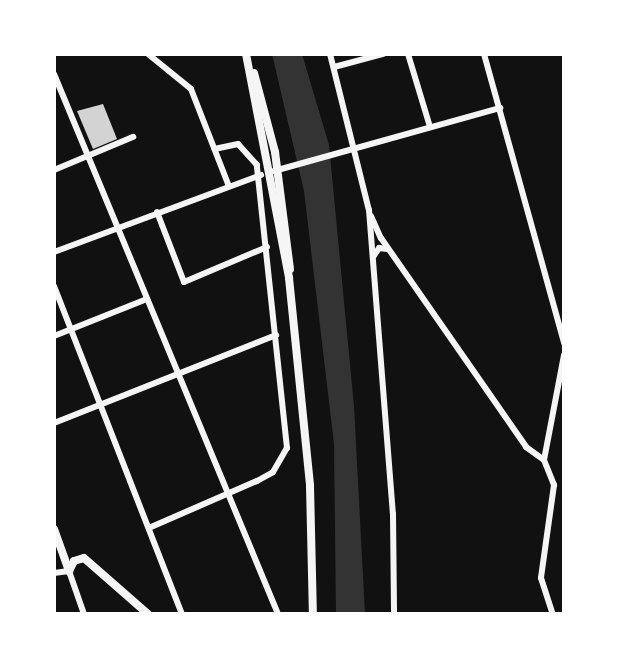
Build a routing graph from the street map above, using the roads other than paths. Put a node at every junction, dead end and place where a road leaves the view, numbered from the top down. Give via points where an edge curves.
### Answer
1 (148, 54) edge
2 (247, 54) edge
3 (330, 54) edge
4 (383, 54) edge
5 (408, 54) edge
6 (484, 54) edge
7 (334, 67) junction
8 (54, 74) edge
9 (55, 85) edge
10 (500, 108) junction
11 (430, 127) junction
12 (133, 137) dead end
13 (356, 147) junction
14 (215, 149) junction
15 (86, 157) junction
16 (54, 170) edge
17 (232, 183) junction
18 (369, 210) junction
19 (157, 212) junction
20 (116, 228) junction
21 (267, 247) junction
22 (387, 249) junction
23 (54, 252) edge
24 (372, 261) junction
25 (54, 286) edge
26 (147, 299) junction
27 (71, 330) junction
28 (276, 335) junction
29 (54, 336) edge
30 (564, 343) edge
31 (564, 355) edge
32 (180, 375) junction
33 (102, 405) junction
34 (54, 423) edge
35 (544, 460) junction
36 (232, 493) junction
37 (151, 527) junction
38 (54, 529) edge
39 (69, 572) junction
40 (54, 573) edge
41 (84, 614) edge
42 (148, 614) edge
43 (182, 614) edge
44 (278, 614) edge
45 (313, 614) edge
46 (394, 614) edge
47 (553, 614) edge

1 - 14 street via 191,89
2 - 45 main road via 289,278 310,486
3 - 7 street
4 - 7 street
5 - 11 street
6 - 10 street
7 - 13 street
8 - 9 street
9 - 15 street
10 - 11 street
10 - 30 street
11 - 13 street
12 - 15 street
13 - 17 street
13 - 18 street
14 - 17 street
14 - 21 street via 238,144 254,158
15 - 16 street
15 - 20 street
17 - 19 street
18 - 22 street
18 - 24 street
19 - 20 street
19 - 21 street via 184,282
20 - 23 street
20 - 26 street
21 - 28 street
22 - 24 street via 374,251
22 - 35 street via 526,447
24 - 46 street via 393,514
25 - 27 street
26 - 27 street
26 - 32 street
27 - 29 street
27 - 33 street
28 - 32 street
28 - 36 street via 287,438 281,461 273,472
31 - 35 street
32 - 33 street
32 - 36 street
33 - 34 street
33 - 37 street
35 - 47 street via 554,485 541,578
36 - 37 street
36 - 44 street
37 - 43 street
38 - 39 street
39 - 40 street
39 - 41 street
39 - 42 street via 74,561 84,558

